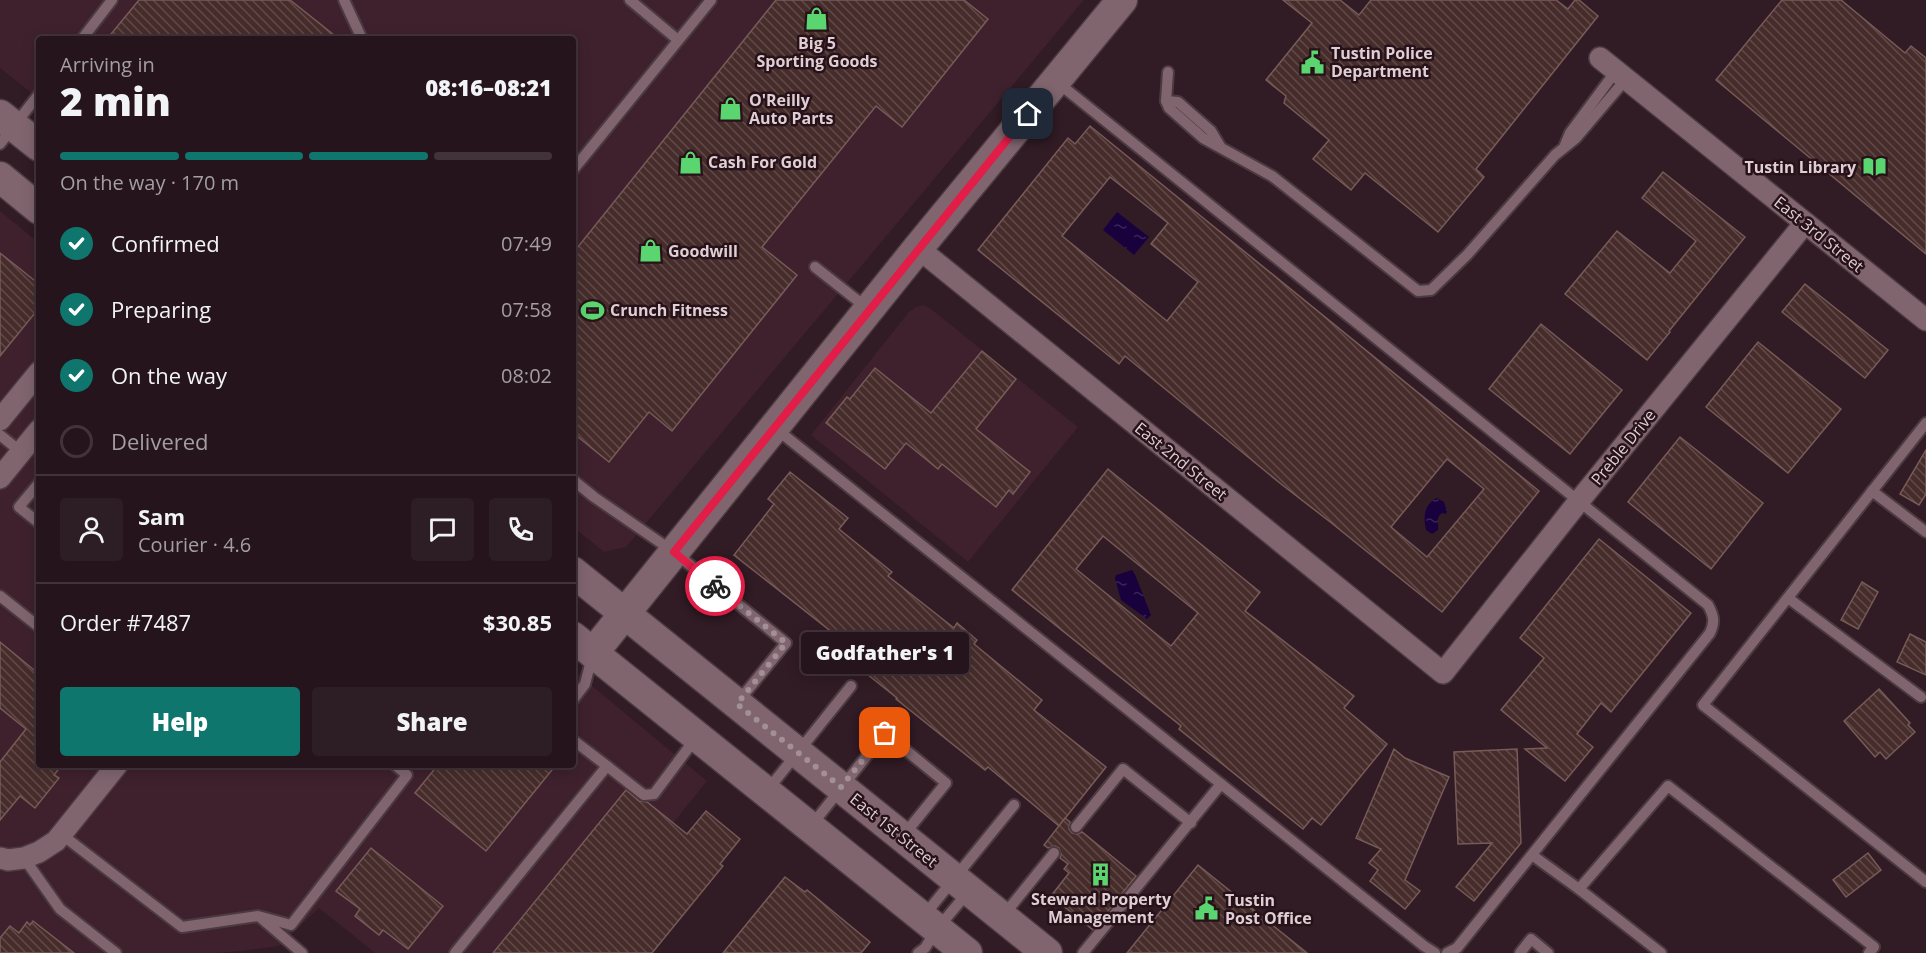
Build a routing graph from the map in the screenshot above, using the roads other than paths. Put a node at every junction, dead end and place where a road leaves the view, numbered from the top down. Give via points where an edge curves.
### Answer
1 (112, 0) edge
2 (344, 0) edge
3 (630, 0) edge
4 (711, 0) edge
5 (1117, 2) edge
6 (84, 36) edge
7 (361, 36) edge
8 (678, 40) junction
9 (1600, 58) dead end
10 (1168, 72) dead end
11 (1621, 75) junction
12 (1056, 81) junction
13 (36, 97) edge
14 (5, 128) edge
15 (36, 144) edge
16 (576, 166) edge
17 (0, 177) edge
18 (36, 206) edge
19 (1806, 224) junction
20 (918, 248) junction
21 (815, 267) dead end
22 (869, 310) junction
23 (1926, 320) edge
24 (36, 376) edge
25 (0, 420) edge
26 (1926, 423) edge
27 (774, 427) junction
28 (36, 434) edge
29 (0, 435) edge
30 (21, 452) junction
31 (0, 478) edge
32 (576, 482) edge
33 (36, 487) edge
34 (1872, 491) junction
35 (1579, 501) junction
36 (36, 521) edge
37 (1926, 532) edge
38 (674, 552) junction
39 (576, 574) edge
40 (0, 596) edge
41 (1788, 598) junction
42 (625, 613) junction
43 (36, 625) edge
44 (580, 648) edge
45 (1443, 674) joint
46 (851, 686) dead end
47 (576, 696) edge
48 (1924, 696) edge
49 (737, 704) junction
50 (697, 736) junction
51 (576, 742) edge
52 (798, 753) junction
53 (607, 766) junction
54 (115, 768) edge
55 (399, 768) edge
56 (1221, 784) junction
57 (841, 787) junction
58 (766, 792) junction
59 (1014, 805) dead end
60 (1191, 823) junction
61 (810, 827) junction
62 (1076, 827) dead end
63 (61, 834) junction
64 (903, 837) junction
65 (1054, 853) dead end
66 (1532, 855) junction
67 (0, 858) edge
68 (24, 858) junction
69 (1926, 882) edge
70 (962, 884) junction
71 (1579, 889) junction
72 (258, 916) junction
73 (1002, 917) junction
74 (926, 940) edge
75 (116, 953) edge
76 (302, 953) edge
77 (455, 953) edge
78 (966, 953) edge
79 (1047, 953) edge
80 (1083, 953) edge
81 (1435, 953) edge
82 (1447, 953) edge
83 (1520, 953) edge
84 (1548, 953) edge
85 (1661, 953) edge
86 (1869, 953) edge

1 - 6 lane
2 - 7 lane
3 - 8 lane
4 - 8 lane
5 - 12 main road
8 - 16 lane
9 - 11 street, East 3rd Street
10 - 11 lane via 1166,101 1178,102 1211,131 1220,146 1272,176 1418,291 1431,290 1467,255 1555,155 1576,138
11 - 19 street, East 3rd Street
12 - 20 main road
12 - 35 lane
13 - 14 lane
14 - 15 main road
17 - 18 main road
19 - 23 street, East 3rd Street
19 - 35 street, Preble Drive
20 - 22 main road
20 - 45 street, East 2nd Street
21 - 22 lane
22 - 27 main road
24 - 25 street
26 - 34 lane
27 - 38 main road
27 - 56 lane
28 - 30 street
29 - 30 lane
30 - 31 street
32 - 38 lane
33 - 36 lane via 19,507
34 - 37 lane
34 - 41 lane
35 - 45 street, Preble Drive
35 - 66 lane via 1708,605 1714,624
38 - 42 main road
38 - 49 lane via 786,643
39 - 42 main road, East 1st Street
40 - 43 lane
41 - 48 lane
41 - 69 lane via 1703,705
42 - 44 main road
42 - 49 main road, East 1st Street
44 - 47 lane via 585,684
44 - 50 main road
46 - 52 lane
49 - 52 main road, East 1st Street
50 - 53 lane via 654,794 644,795
50 - 58 main road
51 - 53 lane
52 - 57 main road, East 1st Street
52 - 58 lane
53 - 77 lane
54 - 63 street
55 - 72 lane via 407,775 291,925
56 - 60 lane
56 - 81 lane
57 - 61 lane
57 - 64 main road, East 1st Street
57 - 64 lane via 885,733 946,783
58 - 61 main road
59 - 70 lane
60 - 62 lane via 1123,769
60 - 80 lane
61 - 74 main road
63 - 68 street via 39,852
63 - 72 lane via 182,927
64 - 70 main road, East 1st Street
65 - 73 lane
66 - 71 lane
66 - 82 lane via 1456,948
67 - 68 street
68 - 75 lane via 60,909
70 - 73 main road, East 1st Street
70 - 74 lane
70 - 74 lane
71 - 85 lane
71 - 86 lane via 1668,786 1874,947
72 - 76 lane
73 - 79 main road, East 1st Street
74 - 78 main road
83 - 84 lane via 1531,939

